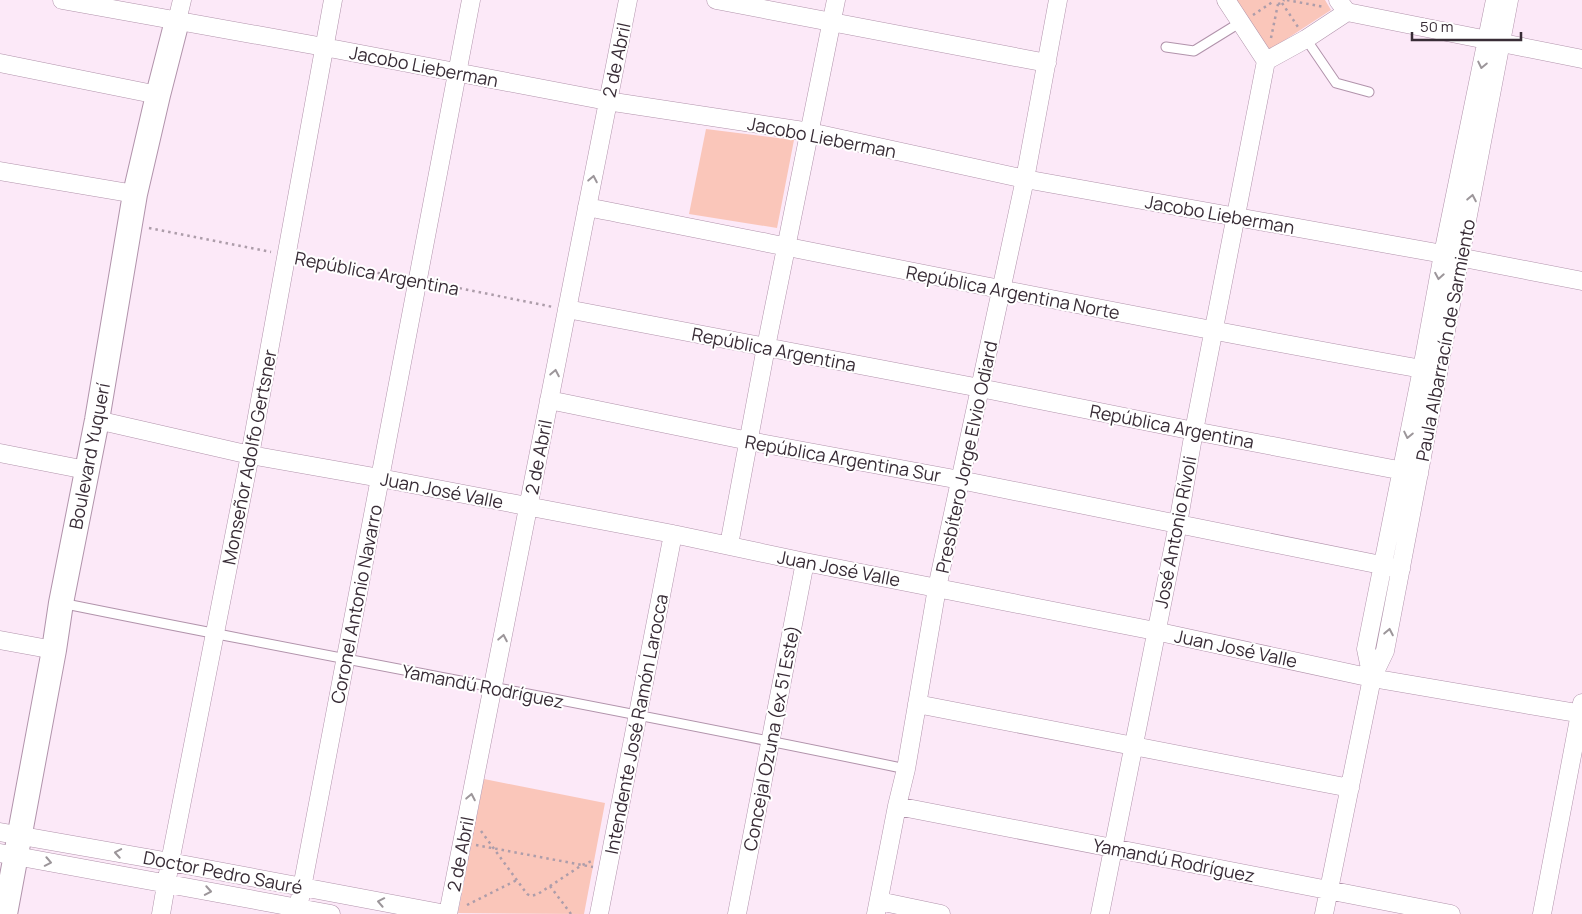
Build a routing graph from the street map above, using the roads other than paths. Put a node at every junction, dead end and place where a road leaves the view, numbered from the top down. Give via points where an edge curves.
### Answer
1 (62, 0) edge
2 (333, 0) edge
3 (471, 0) edge
4 (628, 0) edge
5 (716, 0) edge
6 (836, 0) edge
7 (1058, 0) edge
8 (1226, 0) edge
9 (1495, 0) edge
10 (1509, 0) edge
11 (1343, 6) edge
12 (180, 11) edge
13 (831, 22) junction
14 (1241, 22) junction
15 (1306, 39) junction
16 (1494, 41) junction
17 (324, 47) junction
18 (1166, 47) dead end
19 (1582, 59) edge
20 (1266, 61) junction
21 (0, 63) edge
22 (1047, 63) junction
23 (457, 73) junction
24 (1369, 92) dead end
25 (158, 95) junction
26 (607, 101) junction
27 (810, 132) junction
28 (0, 171) edge
29 (1025, 179) junction
30 (134, 194) junction
31 (588, 207) junction
32 (1236, 216) junction
33 (786, 246) junction
34 (1443, 254) junction
35 (1460, 257) junction
36 (1582, 281) edge
37 (1002, 290) junction
38 (567, 309) junction
39 (1214, 332) junction
40 (766, 347) junction
41 (1430, 372) junction
42 (980, 388) junction
43 (549, 400) junction
44 (97, 420) junction
45 (1194, 431) junction
46 (749, 441) junction
47 (0, 453) edge
48 (250, 455) junction
49 (86, 470) junction
50 (1401, 471) junction
51 (1419, 474) junction
52 (380, 478) junction
53 (960, 480) junction
54 (529, 507) junction
55 (1178, 524) junction
56 (673, 534) junction
57 (729, 545) junction
58 (805, 562) junction
59 (1382, 565) junction
60 (1401, 569) junction
61 (938, 588) junction
62 (61, 603) junction
63 (1155, 631) junction
64 (216, 634) junction
65 (0, 640) edge
66 (54, 650) junction
67 (346, 660) junction
68 (1372, 678) junction
69 (493, 688) junction
70 (917, 704) junction
71 (1581, 710) edge
72 (638, 716) junction
73 (770, 741) junction
74 (1133, 747) junction
75 (906, 769) junction
76 (1350, 788) junction
77 (897, 806) junction
78 (9, 844) edge
79 (1113, 848) junction
80 (170, 862) junction
81 (167, 884) junction
82 (302, 887) junction
83 (1329, 890) junction
84 (877, 908) edge
85 (298, 911) edge
86 (1441, 913) edge
87 (5, 914) edge
88 (161, 914) edge
89 (331, 914) edge
90 (447, 914) edge
91 (599, 914) edge
92 (736, 914) edge
93 (941, 914) edge
94 (1100, 914) edge
95 (1324, 914) edge
96 (1542, 914) edge

1 - 12 street, Jacobo Lieberman
2 - 17 street, Monseñor Adolfo Gertsner
3 - 23 street, Coronel Antonio Navarro
4 - 26 street, 2 de Abril
5 - 13 street
6 - 13 street
7 - 22 street, Presbítero Jorge Elvio Odiard
8 - 14 street
9 - 16 street, Paula Albarracín de Sarmiento
10 - 16 street, Paula Albarracín de Sarmiento
11 - 15 street
11 - 16 street
12 - 17 street, Jacobo Lieberman
12 - 25 street, Boulevard Yuquerí
13 - 22 street
13 - 27 street
14 - 18 lane via 1194,52
14 - 20 street
15 - 20 street
15 - 24 lane via 1336,83
16 - 19 street
16 -> 34 street, Paula Albarracín de Sarmiento
35 -> 16 street, Paula Albarracín de Sarmiento
17 - 23 street, Jacobo Lieberman
17 - 48 street, Monseñor Adolfo Gertsner
20 - 32 street, José Antonio Rívoli
21 - 25 street
22 - 29 street, Presbítero Jorge Elvio Odiard
23 - 26 street, Jacobo Lieberman
23 - 52 street, Coronel Antonio Navarro
25 - 30 street, Boulevard Yuquerí
26 - 27 street, Jacobo Lieberman
31 -> 26 street, 2 de Abril
27 - 29 street, Jacobo Lieberman
27 - 33 street
28 - 30 street
29 - 32 street, Jacobo Lieberman
29 - 37 street, Presbítero Jorge Elvio Odiard
30 - 44 street, Boulevard Yuquerí
31 - 33 street, República Argentina Norte
31 - 38 street, 2 de Abril
32 - 34 street, Jacobo Lieberman
32 - 39 street, José Antonio Rívoli
33 - 37 street, República Argentina Norte
33 - 40 street
34 - 35 street, Jacobo Lieberman
34 -> 41 street, Paula Albarracín de Sarmiento
35 - 36 street, Jacobo Lieberman
35 - 41 street, Paula Albarracín de Sarmiento
37 - 39 street, República Argentina Norte
37 - 42 street, Presbítero Jorge Elvio Odiard
38 - 40 street, República Argentina
43 -> 38 street, 2 de Abril
39 - 41 street, República Argentina Norte
39 - 45 street, José Antonio Rívoli
40 - 42 street, República Argentina
40 - 46 street
41 -> 50 street, Paula Albarracín de Sarmiento
41 - 51 street, Paula Albarracín de Sarmiento
42 - 45 street, República Argentina
42 - 53 street, Presbítero Jorge Elvio Odiard
43 - 46 street, República Argentina Sur
43 - 54 street, 2 de Abril
44 - 48 street, Juan José Valle
44 - 49 street, Boulevard Yuquerí
45 - 50 street, República Argentina
45 - 55 street, José Antonio Rívoli
46 - 53 street, República Argentina Sur
46 - 57 street
47 - 49 street
48 - 52 street, Juan José Valle
48 - 64 street, Monseñor Adolfo Gertsner
49 - 62 street, Boulevard Yuquerí
50 - 51 street, República Argentina
50 - 59 street, Paula Albarracín de Sarmiento
51 - 60 street, Paula Albarracín de Sarmiento
52 - 54 street, Juan José Valle
52 - 67 street, Coronel Antonio Navarro
53 - 55 street, República Argentina Sur
53 - 61 street, Presbítero Jorge Elvio Odiard
54 - 56 street, Juan José Valle
69 -> 54 street, 2 de Abril
55 - 59 street, República Argentina Sur
55 - 63 street, José Antonio Rívoli
56 - 57 street, Juan José Valle
56 - 72 street, Intendente José Ramón Larocca
57 - 58 street, Juan José Valle
58 - 61 street, Juan José Valle
58 - 73 street, Concejal Ozuna (ex 51 Este)
59 - 60 street, República Argentina Sur
59 - 68 street, Paula Albarracín de Sarmiento via 1366,649
68 -> 60 street, Paula Albarracín de Sarmiento via 1385,651
61 - 63 street, Juan José Valle
61 - 70 street, Presbítero Jorge Elvio Odiard
62 - 64 lane, Yamandú Rodríguez
62 - 66 street, Boulevard Yuquerí
63 - 68 street, Juan José Valle
63 - 74 street, José Antonio Rívoli
64 - 67 lane, Yamandú Rodríguez
64 - 80 street, Monseñor Adolfo Gertsner
65 - 66 street
66 - 78 street, Boulevard Yuquerí
67 - 69 lane, Yamandú Rodríguez
67 - 82 street, Coronel Antonio Navarro
68 - 71 street, Juan José Valle
68 - 76 street, Paula Albarracín de Sarmiento
69 - 72 lane, Yamandú Rodríguez
90 -> 69 street, 2 de Abril
70 - 74 street
70 - 75 street, Presbítero Jorge Elvio Odiard
71 - 96 street
72 - 73 lane, Yamandú Rodríguez
72 - 91 street, Intendente José Ramón Larocca
73 - 75 lane, Yamandú Rodríguez
73 - 92 street, Concejal Ozuna (ex 51 Este)
74 - 76 street
74 - 79 street, José Antonio Rívoli
75 - 77 street, Presbítero Jorge Elvio Odiard
76 - 83 street, Paula Albarracín de Sarmiento
77 - 79 street, Yamandú Rodríguez
77 - 84 street, Presbítero Jorge Elvio Odiard
80 -> 78 street, Doctor Pedro Sauré
78 -> 81 street, Doctor Pedro Sauré
78 - 87 street, Boulevard Yuquerí
79 - 83 street, Yamandú Rodríguez
79 - 94 street, José Antonio Rívoli
80 - 81 street, Monseñor Adolfo Gertsner
80 - 82 street, Doctor Pedro Sauré
81 -> 85 street, Doctor Pedro Sauré
81 - 88 street, Monseñor Adolfo Gertsner
82 - 85 street, Coronel Antonio Navarro
90 -> 82 street, Doctor Pedro Sauré
83 - 86 street, Yamandú Rodríguez
83 - 95 street, Paula Albarracín de Sarmiento
84 - 93 street
85 - 89 street, Doctor Pedro Sauré

